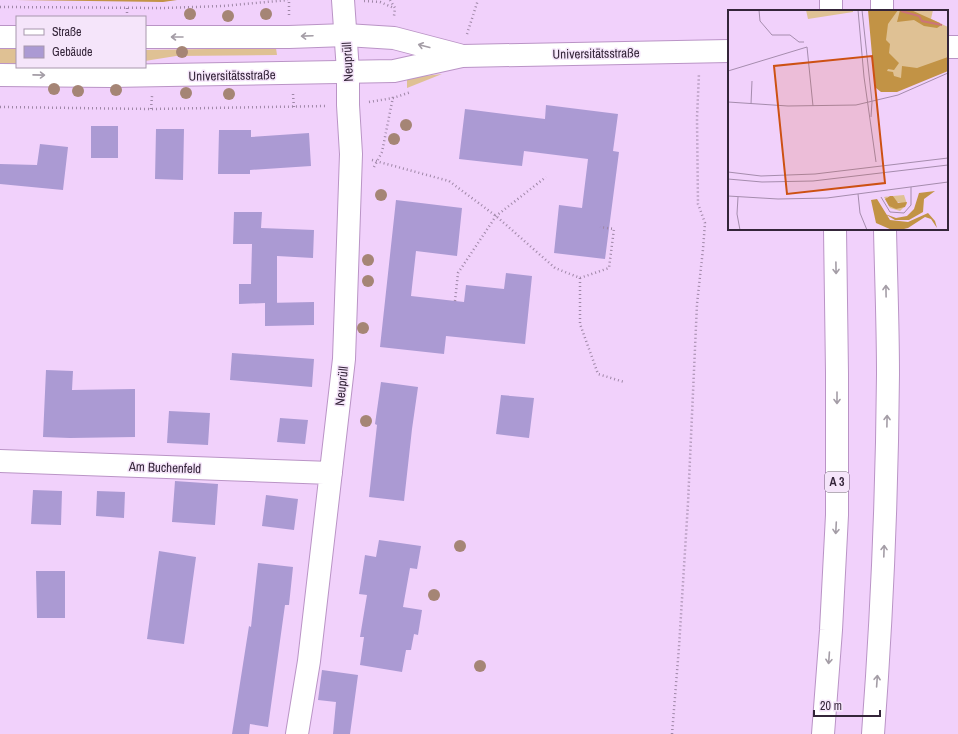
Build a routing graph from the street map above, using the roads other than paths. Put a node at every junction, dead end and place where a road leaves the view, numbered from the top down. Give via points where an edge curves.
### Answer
1 (343, 0) edge
2 (346, 35) junction
3 (0, 37) edge
4 (16, 37) edge
5 (146, 37) edge
6 (728, 51) edge
7 (462, 56) junction
8 (348, 71) junction
9 (0, 75) edge
10 (835, 230) edge
11 (885, 230) edge
12 (0, 461) edge
13 (331, 473) junction
14 (297, 734) edge
15 (823, 734) edge
16 (873, 734) edge

1 - 2 main road, Neuprüll
2 -> 5 main road, Universitätsstraße
7 -> 2 main road, Universitätsstraße via 394,38
2 - 8 main road, Neuprüll
3 - 4 main road
6 - 7 main road, Universitätsstraße
7 - 8 main road, Universitätsstraße via 394,71
9 -> 8 main road, Universitätsstraße via 145,76
8 - 13 main road, Neuprüll via 351,154 344,359
10 -> 15 main road, A 3 via 837,515
16 -> 11 main road via 885,530 888,374
12 - 13 main road, Am Buchenfeld
13 - 14 main road, Neuprüll via 309,661

